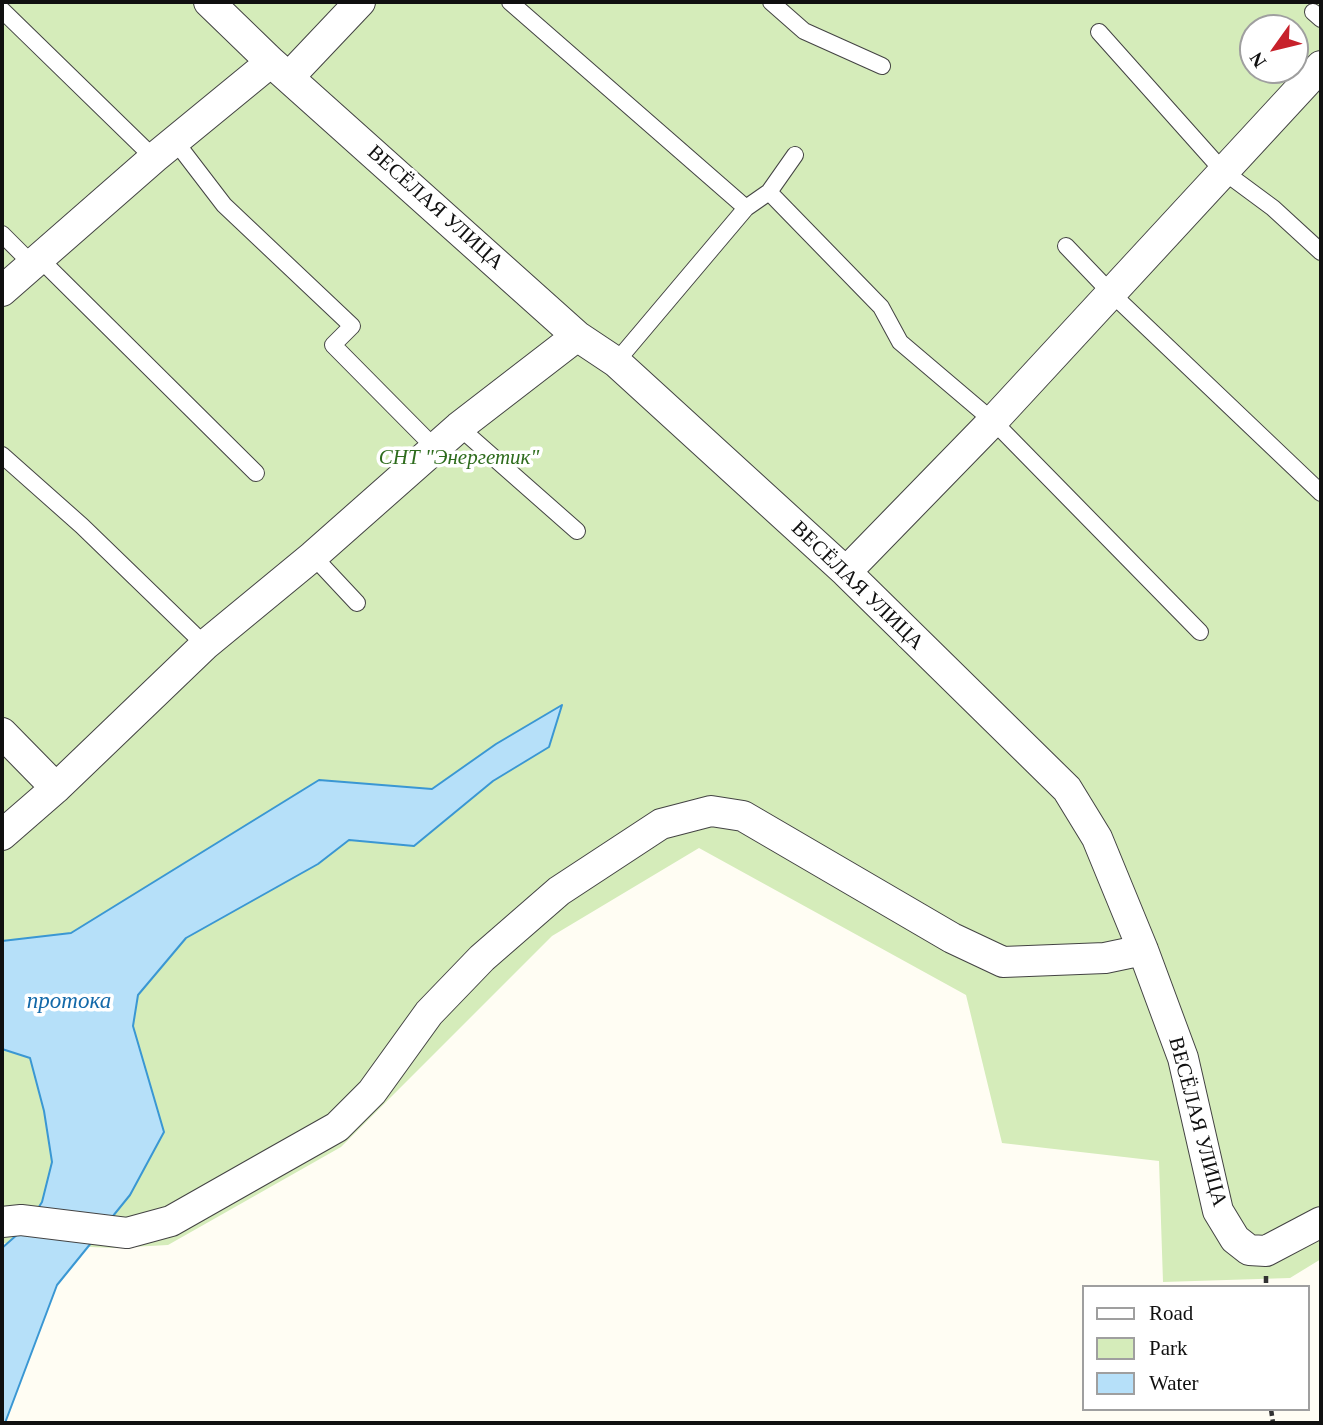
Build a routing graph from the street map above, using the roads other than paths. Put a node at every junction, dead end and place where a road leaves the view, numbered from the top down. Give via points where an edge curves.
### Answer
1 (209, 2) edge
2 (360, 2) edge
3 (510, 2) edge
4 (771, 2) edge
5 (2, 9) edge
6 (1100, 32) dead end
7 (882, 66) dead end
8 (1321, 66) edge
9 (280, 69) junction
10 (164, 150) junction
11 (795, 155) dead end
12 (1223, 170) junction
13 (769, 192) junction
14 (746, 208) junction
15 (2, 234) edge
16 (1066, 246) dead end
17 (1321, 252) edge
18 (36, 261) junction
19 (2, 291) edge
20 (1111, 293) junction
21 (577, 336) junction
22 (616, 362) junction
23 (993, 421) junction
24 (460, 427) junction
25 (435, 448) junction
26 (2, 456) edge
27 (256, 473) dead end
28 (1321, 493) edge
29 (577, 531) dead end
30 (313, 556) junction
31 (846, 572) junction
32 (357, 603) dead end
33 (1200, 632) dead end
34 (205, 645) junction
35 (2, 733) edge
36 (56, 788) junction
37 (2, 835) edge
38 (1143, 950) junction
39 (11, 1221) edge
40 (1321, 1222) edge

1 - 9 street, ВЕСЁЛАЯ УЛИЦА
2 - 9 street
3 - 14 lane
4 - 7 lane via 804,31
5 - 10 lane
6 - 12 lane
8 - 12 street
9 - 10 street
9 - 21 street, ВЕСЁЛАЯ УЛИЦА
10 - 18 street
10 - 25 lane via 352,326 333,345
11 - 13 lane
12 - 17 lane
12 - 20 street
13 - 14 lane
13 - 23 lane via 881,307 900,342
14 - 22 lane
15 - 18 lane
16 - 20 lane
18 - 19 street
18 - 27 lane
20 - 23 street
20 - 28 lane
21 - 22 street, ВЕСЁЛАЯ УЛИЦА
21 - 24 street
22 - 31 street, ВЕСЁЛАЯ УЛИЦА
23 - 31 street
23 - 33 lane
24 - 25 street
24 - 29 lane
25 - 30 street
26 - 34 lane
30 - 32 lane
30 - 34 street
31 - 38 street, ВЕСЁЛАЯ УЛИЦА via 1067,789 1097,838
34 - 36 street
35 - 36 street
36 - 37 street
38 - 39 street via 1105,958 1003,962 952,938 743,816 711,811 661,824 559,891 482,958 429,1013 372,1092 337,1127 171,1221 127,1233
38 - 40 street, ВЕСЁЛАЯ УЛИЦА via 1183,1058 1218,1211 1234,1239 1249,1250 1266,1251

